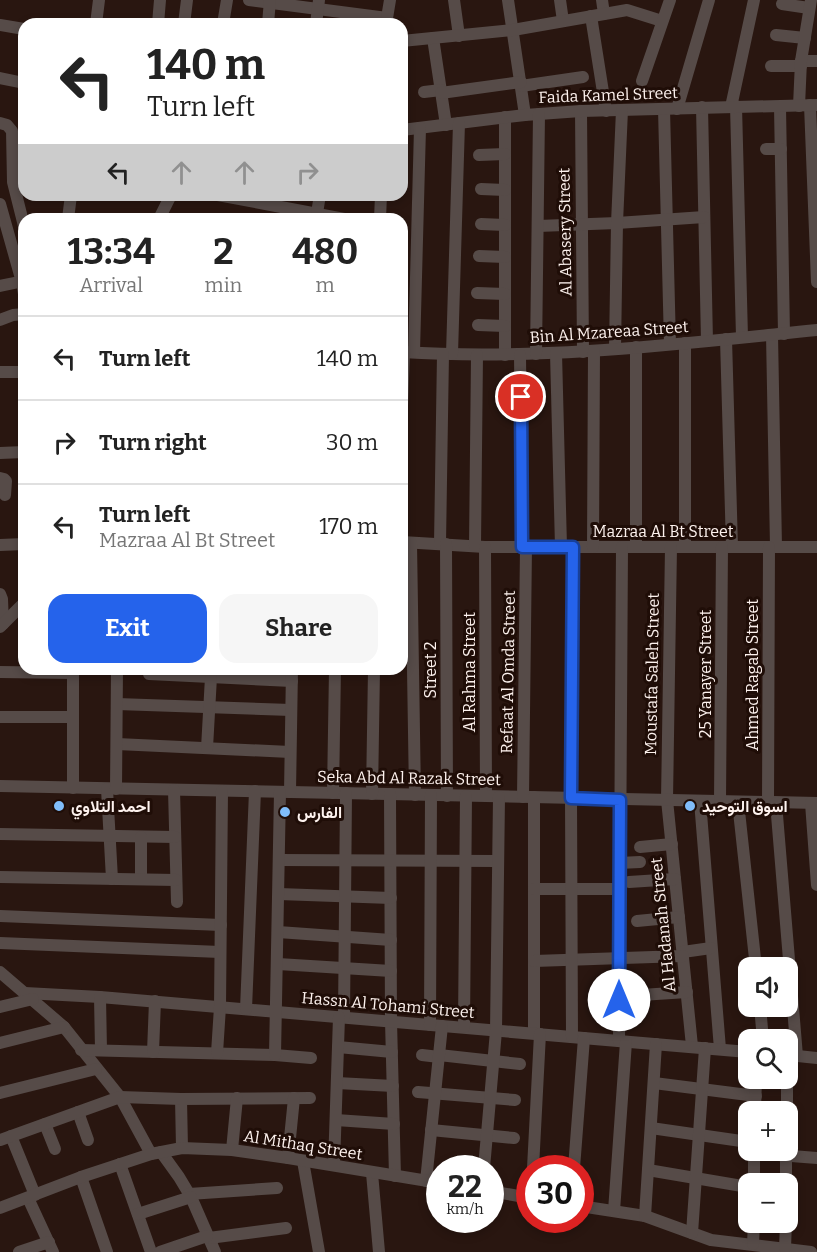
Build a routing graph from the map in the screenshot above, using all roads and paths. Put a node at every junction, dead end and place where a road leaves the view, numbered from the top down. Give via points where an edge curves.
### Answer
1 (99, 0) edge
2 (160, 0) edge
3 (187, 0) edge
4 (226, 0) edge
5 (249, 0) edge
6 (390, 0) edge
7 (396, 0) edge
8 (454, 0) edge
9 (508, 0) edge
10 (560, 0) edge
11 (602, 0) edge
12 (670, 0) edge
13 (709, 0) edge
14 (754, 0) edge
15 (270, 1) edge
16 (319, 4) edge
17 (782, 4) dead end
18 (810, 4) edge
19 (629, 5) edge
20 (597, 15) junction
21 (97, 18) edge
22 (158, 18) edge
23 (185, 18) edge
24 (224, 18) edge
25 (269, 18) edge
26 (375, 18) edge
27 (387, 18) edge
28 (563, 21) junction
29 (662, 21) junction
30 (0, 25) edge
31 (18, 28) edge
32 (513, 30) junction
33 (809, 34) edge
34 (777, 35) dead end
35 (459, 36) junction
36 (433, 38) junction
37 (408, 40) edge
38 (817, 61) edge
39 (801, 63) junction
40 (771, 66) dead end
41 (583, 77) dead end
42 (0, 78) edge
43 (642, 81) dead end
44 (18, 82) edge
45 (521, 84) junction
46 (441, 91) junction
47 (424, 92) dead end
48 (733, 106) junction
49 (809, 106) edge
50 (702, 107) junction
51 (780, 107) junction
52 (664, 109) junction
53 (677, 109) junction
54 (622, 110) junction
55 (581, 111) junction
56 (606, 111) junction
57 (539, 114) junction
58 (525, 115) junction
59 (505, 117) junction
60 (0, 123) edge
61 (459, 123) junction
62 (446, 125) junction
63 (420, 128) junction
64 (408, 129) edge
65 (766, 149) dead end
66 (781, 149) junction
67 (505, 154) junction
68 (479, 155) dead end
69 (6, 182) edge
70 (481, 189) dead end
71 (505, 189) junction
72 (272, 201) edge
73 (319, 201) edge
74 (1, 208) edge
75 (19, 213) edge
76 (317, 213) joint
77 (704, 218) junction
78 (667, 219) junction
79 (617, 223) junction
80 (481, 224) dead end
81 (582, 224) junction
82 (505, 225) junction
83 (538, 226) junction
84 (6, 245) edge
85 (478, 256) dead end
86 (505, 256) junction
87 (817, 262) edge
88 (18, 274) edge
89 (817, 282) edge
90 (0, 286) edge
91 (18, 286) edge
92 (477, 293) dead end
93 (505, 294) junction
94 (18, 315) edge
95 (0, 321) edge
96 (478, 325) dead end
97 (505, 326) junction
98 (817, 330) edge
99 (778, 334) junction
100 (408, 335) edge
101 (742, 338) junction
102 (726, 339) junction
103 (707, 341) junction
104 (685, 343) junction
105 (670, 344) junction
106 (636, 347) junction
107 (615, 349) junction
108 (408, 352) edge
109 (589, 352) junction
110 (448, 354) junction
111 (537, 354) junction
112 (556, 354) junction
113 (477, 355) junction
114 (505, 355) junction
115 (520, 355) junction
116 (0, 372) edge
117 (18, 372) edge
118 (0, 453) edge
119 (18, 453) edge
120 (0, 478) edge
121 (5, 495) dead end
122 (408, 542) edge
123 (18, 544) edge
124 (443, 544) junction
125 (0, 545) edge
126 (480, 546) junction
127 (524, 547) junction
128 (567, 547) junction
129 (593, 547) junction
130 (622, 547) junction
131 (636, 547) junction
132 (671, 547) junction
133 (685, 547) junction
134 (727, 547) junction
135 (773, 547) junction
136 (817, 547) edge
137 (408, 574) edge
138 (0, 594) edge
139 (18, 609) edge
140 (2, 626) edge
141 (0, 672) edge
142 (18, 672) edge
143 (73, 675) edge
144 (117, 675) edge
145 (169, 675) edge
146 (292, 675) edge
147 (335, 675) edge
148 (374, 675) edge
149 (210, 677) junction
150 (117, 704) junction
151 (209, 707) junction
152 (291, 710) junction
153 (0, 717) edge
154 (73, 717) junction
155 (117, 744) junction
156 (207, 748) junction
157 (290, 752) junction
158 (0, 786) edge
159 (73, 788) junction
160 (112, 789) junction
161 (174, 790) junction
162 (222, 791) junction
163 (255, 791) junction
164 (285, 792) junction
165 (333, 793) junction
166 (346, 793) junction
167 (372, 794) junction
168 (390, 794) junction
169 (415, 795) junction
170 (431, 795) junction
171 (447, 795) junction
172 (466, 796) junction
173 (486, 796) junction
174 (499, 797) junction
175 (529, 797) junction
176 (571, 798) junction
177 (620, 800) junction
178 (667, 800) junction
179 (700, 801) junction
180 (720, 801) junction
181 (738, 802) junction
182 (772, 802) junction
183 (814, 803) edge
184 (0, 834) edge
185 (109, 836) junction
186 (141, 837) junction
187 (175, 837) junction
188 (672, 844) junction
189 (640, 847) dead end
190 (279, 860) junction
191 (345, 860) junction
192 (390, 861) junction
193 (431, 861) junction
194 (466, 861) junction
195 (498, 861) junction
196 (640, 862) dead end
197 (619, 863) junction
198 (0, 877) edge
199 (112, 879) junction
200 (141, 879) junction
201 (675, 879) junction
202 (176, 880) junction
203 (624, 885) junction
204 (817, 885) edge
205 (534, 889) junction
206 (572, 889) junction
207 (279, 894) junction
208 (345, 896) junction
209 (390, 898) junction
210 (177, 903) dead end
211 (0, 916) edge
212 (679, 917) junction
213 (638, 921) dead end
214 (221, 925) junction
215 (278, 932) junction
216 (345, 937) junction
217 (391, 940) junction
218 (0, 943) edge
219 (711, 948) junction
220 (220, 952) junction
221 (683, 954) junction
222 (755, 957) edge
223 (619, 958) junction
224 (572, 959) junction
225 (534, 961) junction
226 (278, 964) junction
227 (344, 968) junction
228 (391, 971) junction
229 (0, 972) edge
230 (687, 992) junction
231 (640, 995) dead end
232 (29, 996) junction
233 (100, 997) junction
234 (155, 1001) junction
235 (0, 1007) edge
236 (220, 1007) junction
237 (246, 1009) junction
238 (277, 1012) junction
239 (341, 1017) junction
240 (391, 1021) junction
241 (436, 1025) junction
242 (64, 1027) junction
243 (464, 1027) junction
244 (790, 1029) edge
245 (496, 1031) junction
246 (537, 1034) junction
247 (578, 1037) junction
248 (623, 1041) junction
249 (0, 1043) edge
250 (656, 1044) junction
251 (338, 1047) junction
252 (699, 1047) junction
253 (720, 1049) junction
254 (81, 1050) junction
255 (101, 1050) junction
256 (738, 1051) edge
257 (153, 1052) junction
258 (392, 1052) junction
259 (218, 1053) junction
260 (275, 1055) junction
261 (422, 1055) dead end
262 (439, 1056) junction
263 (798, 1056) edge
264 (311, 1058) dead end
265 (817, 1058) edge
266 (494, 1061) junction
267 (520, 1064) dead end
268 (96, 1069) junction
269 (337, 1083) junction
270 (654, 1083) junction
271 (393, 1086) junction
272 (702, 1089) junction
273 (756, 1089) edge
274 (418, 1092) dead end
275 (0, 1093) edge
276 (436, 1094) junction
277 (756, 1096) junction
278 (120, 1097) junction
279 (237, 1098) junction
280 (294, 1098) junction
281 (310, 1098) dead end
282 (490, 1098) junction
283 (181, 1099) junction
284 (515, 1100) dead end
285 (756, 1101) edge
286 (78, 1112) junction
287 (336, 1120) junction
288 (45, 1124) junction
289 (394, 1124) junction
290 (651, 1128) junction
291 (431, 1130) junction
292 (487, 1135) junction
293 (698, 1135) junction
294 (6, 1138) edge
295 (514, 1138) dead end
296 (88, 1140) dead end
297 (738, 1145) edge
298 (182, 1148) junction
299 (55, 1149) dead end
300 (232, 1150) junction
301 (156, 1153) junction
302 (429, 1155) edge
303 (485, 1155) edge
304 (533, 1155) edge
305 (574, 1155) edge
306 (798, 1155) edge
307 (288, 1158) junction
308 (817, 1158) edge
309 (303, 1161) junction
310 (120, 1164) junction
311 (334, 1165) junction
312 (648, 1170) junction
313 (372, 1173) junction
314 (396, 1176) junction
315 (81, 1177) junction
316 (696, 1178) junction
317 (426, 1181) edge
318 (738, 1185) edge
319 (277, 1188) dead end
320 (31, 1196) junction
321 (190, 1196) junction
322 (0, 1208) edge
323 (594, 1208) edge
324 (614, 1211) junction
325 (138, 1214) junction
326 (645, 1216) junction
327 (286, 1228) dead end
328 (692, 1233) junction
329 (753, 1233) edge
330 (786, 1233) edge
331 (208, 1237) junction
332 (753, 1244) junction
333 (51, 1247) edge
334 (721, 1247) edge
335 (785, 1248) junction
336 (19, 1252) edge
337 (107, 1252) edge
338 (151, 1252) edge
339 (160, 1252) edge
340 (215, 1252) edge
341 (319, 1252) edge
342 (379, 1252) edge
343 (811, 1252) edge

1 - 21 street
2 - 22 street
3 - 23 street
4 - 24 street
5 - 15 street
6 - 7 street
6 - 27 street
8 - 35 street
9 - 32 street
10 - 28 street
11 - 20 street
12 - 29 street
13 - 53 street
14 - 48 street
15 - 16 street
15 - 25 street
16 - 26 street
17 - 18 street
18 - 33 street
19 - 20 street
19 - 29 street
20 - 28 street
20 - 56 street
28 - 32 street
29 - 43 street
30 - 31 street
32 - 35 street
32 - 45 street
33 - 34 street
33 - 39 street
35 - 36 street
36 - 37 street
36 - 46 street
38 - 39 street
39 - 40 street
39 - 49 street
41 - 45 street
42 - 44 street
45 - 46 street
45 - 58 street
46 - 47 street
46 - 62 street
48 - 50 street, Faida Kamel Street
48 - 51 street, Faida Kamel Street
48 - 101 street
49 - 51 street, Faida Kamel Street
49 - 87 street
50 - 53 street, Faida Kamel Street
50 - 77 street
51 - 66 street, Ahmed Ragab Street
52 - 53 street, Faida Kamel Street
52 - 54 street, Faida Kamel Street
52 - 78 street
54 - 56 street, Faida Kamel Street
54 - 79 street
55 - 56 street, Faida Kamel Street
55 - 57 street, Faida Kamel Street
55 - 81 street, Al Abasery Street
57 - 58 street, Faida Kamel Street
57 - 83 street
58 - 59 street, Faida Kamel Street
59 - 61 street, Faida Kamel Street
59 - 67 street
60 - 69 street via 12,131
61 - 62 street, Faida Kamel Street
61 - 110 street, Street 2
62 - 63 street, Faida Kamel Street
63 - 64 street, Faida Kamel Street
63 - 100 street
65 - 66 street
66 - 99 street, Ahmed Ragab Street
67 - 68 street
67 - 71 street
69 - 75 street
70 - 71 street
71 - 82 street
72 - 76 street
73 - 76 street
74 - 84 street
77 - 78 street
77 - 103 street
78 - 79 street
78 - 105 street
79 - 81 street
79 - 107 street
80 - 82 street
81 - 83 street
81 - 109 street, Al Abasery Street
82 - 86 street
83 - 111 street
84 - 88 street
85 - 86 street
86 - 93 street
87 - 89 street
90 - 91 street
92 - 93 street
93 - 97 street
94 - 95 street
96 - 97 street
97 - 114 street
98 - 99 street, Bin Al Mzareaa Street
99 - 101 street, Bin Al Mzareaa Street
99 - 135 street, Ahmed Ragab Street
101 - 102 street, Bin Al Mzareaa Street
102 - 103 street, Bin Al Mzareaa Street
102 - 134 street, 25 Yanayer Street
103 - 104 street, Bin Al Mzareaa Street
104 - 105 street, Bin Al Mzareaa Street
104 - 133 street
105 - 106 street, Bin Al Mzareaa Street
106 - 107 street, Bin Al Mzareaa Street
106 - 131 street
107 - 109 street, Bin Al Mzareaa Street
108 - 110 street, Bin Al Mzareaa Street
109 - 112 street, Bin Al Mzareaa Street
109 - 129 street, Al Abasery Street
110 - 113 street, Bin Al Mzareaa Street
110 - 124 street, Street 2
111 - 112 street, Bin Al Mzareaa Street
111 - 115 street, Bin Al Mzareaa Street
112 - 128 street
113 - 114 street, Bin Al Mzareaa Street
113 - 126 street, Al Rahma Street
114 - 115 street, Bin Al Mzareaa Street
115 - 127 street, Refaat Al Omda Street
116 - 117 street
118 - 119 street
120 - 121 street via 6,481
122 - 124 street, Mazraa Al Bt Street
123 - 125 street
124 - 126 street, Mazraa Al Bt Street
124 - 171 street, Street 2
126 - 127 street, Mazraa Al Bt Street
126 - 173 street, Al Rahma Street
127 - 128 street, Mazraa Al Bt Street
127 - 175 street, Refaat Al Omda Street
128 - 129 street, Mazraa Al Bt Street
128 - 176 street
129 - 130 street, Mazraa Al Bt Street
130 - 131 street, Mazraa Al Bt Street
130 - 177 street
131 - 132 street, Mazraa Al Bt Street
132 - 133 street, Mazraa Al Bt Street
132 - 178 street, Moustafa Saleh Street
133 - 134 street, Mazraa Al Bt Street
134 - 135 street, Mazraa Al Bt Street
134 - 180 street, 25 Yanayer Street
135 - 136 street, Mazraa Al Bt Street
135 - 182 street, Ahmed Ragab Street
137 - 169 street
138 - 140 street
139 - 140 street
141 - 142 street
143 - 154 street
144 - 150 street
145 - 149 street
146 - 149 street
146 - 152 street
147 - 165 street
148 - 167 street
149 - 151 street
150 - 151 street
150 - 155 street
151 - 152 street
151 - 156 street
152 - 157 street
153 - 154 street
154 - 159 street
155 - 156 street
155 - 160 street
156 - 157 street
157 - 164 street
158 - 159 street, Seka Abd Al Razak Street
159 - 160 street, Seka Abd Al Razak Street
160 - 161 street, Seka Abd Al Razak Street
160 - 185 street
161 - 162 street, Seka Abd Al Razak Street
161 - 187 street
162 - 163 street, Seka Abd Al Razak Street
162 - 214 street
163 - 164 street, Seka Abd Al Razak Street
163 - 237 street
164 - 165 street, Seka Abd Al Razak Street
164 - 190 street
165 - 166 street, Seka Abd Al Razak Street
166 - 167 street, Seka Abd Al Razak Street
166 - 191 street
167 - 168 street, Seka Abd Al Razak Street
168 - 169 street, Seka Abd Al Razak Street
168 - 192 street
169 - 170 street, Seka Abd Al Razak Street
170 - 171 street, Seka Abd Al Razak Street
170 - 193 street
171 - 172 street, Seka Abd Al Razak Street
172 - 173 street, Seka Abd Al Razak Street
172 - 194 street
173 - 174 street, Seka Abd Al Razak Street
174 - 175 street, Seka Abd Al Razak Street
174 - 195 street
175 - 176 street, Seka Abd Al Razak Street
175 - 205 street, Refaat Al Omda Street
176 - 177 street, Seka Abd Al Razak Street
176 - 206 street
177 - 178 street, Seka Abd Al Razak Street
177 - 197 street
178 - 179 street, Seka Abd Al Razak Street
178 - 188 street, Al Hadanah Street
179 - 180 street, Seka Abd Al Razak Street
179 - 219 street
180 - 181 street, Seka Abd Al Razak Street
181 - 182 street, Seka Abd Al Razak Street
181 - 222 street
182 - 183 street, Seka Abd Al Razak Street
182 - 244 street, Ahmed Ragab Street
183 - 204 street
184 - 185 street
185 - 186 street
185 - 199 street
186 - 187 street
186 - 200 street
187 - 202 street
188 - 189 street
188 - 201 street, Al Hadanah Street
190 - 191 street
190 - 207 street
191 - 192 street
191 - 208 street
192 - 193 street
192 - 209 street
193 - 194 street
193 - 241 street
194 - 195 street
194 - 243 street
195 - 245 street
196 - 197 street
197 - 203 street
198 - 199 street
199 - 200 street
200 - 202 street
201 - 203 street
201 - 212 street, Al Hadanah Street
202 - 210 street
203 - 206 street
203 - 223 street
205 - 206 street
205 - 225 street, Refaat Al Omda Street
206 - 224 street
207 - 208 street
207 - 215 street
208 - 209 street
208 - 216 street
209 - 217 street
211 - 214 street
212 - 213 street
212 - 221 street, Al Hadanah Street
214 - 220 street
215 - 216 street
215 - 226 street
216 - 217 street
216 - 227 street
217 - 228 street
218 - 220 street
219 - 221 street
219 - 253 street
220 - 236 street
221 - 223 street
221 - 230 street, Al Hadanah Street
223 - 224 street
223 - 248 street
224 - 225 street
224 - 247 street
225 - 246 street, Refaat Al Omda Street
226 - 227 street
226 - 238 street
227 - 228 street
227 - 239 street
228 - 240 street
229 - 232 street
230 - 231 street
230 - 252 street, Al Hadanah Street
232 - 233 street, Hassn Al Tohami Street
232 - 235 street, Hassn Al Tohami Street
232 - 242 street
233 - 234 street, Hassn Al Tohami Street
233 - 255 street
234 - 236 street, Hassn Al Tohami Street
234 - 257 street
236 - 237 street, Hassn Al Tohami Street
236 - 259 street
237 - 238 street, Hassn Al Tohami Street
238 - 239 street, Hassn Al Tohami Street
238 - 260 street
239 - 240 street, Hassn Al Tohami Street
239 - 251 street
240 - 241 street, Hassn Al Tohami Street
240 - 258 street
241 - 243 street, Hassn Al Tohami Street
241 - 262 street
242 - 249 street
242 - 254 street
243 - 245 street, Hassn Al Tohami Street
245 - 246 street, Hassn Al Tohami Street
245 - 266 street
246 - 247 street, Hassn Al Tohami Street
246 - 304 street, Refaat Al Omda Street
247 - 248 street, Hassn Al Tohami Street
247 - 305 street
248 - 250 street, Hassn Al Tohami Street
248 - 324 street
250 - 252 street, Hassn Al Tohami Street
250 - 270 street
251 - 258 street
251 - 269 street
252 - 253 street, Hassn Al Tohami Street
252 - 272 street, Al Hadanah Street
253 - 256 street, Hassn Al Tohami Street
254 - 255 street
254 - 268 street
255 - 257 street
257 - 259 street
258 - 271 street
259 - 260 street
260 - 264 street
261 - 262 street
262 - 266 street
262 - 276 street
263 - 265 street
266 - 267 street
266 - 282 street
268 - 275 street
268 - 278 street
269 - 271 street
269 - 287 street
270 - 272 street
270 - 290 street
271 - 289 street
272 - 277 street
272 - 293 street, Al Hadanah Street
273 - 277 street
274 - 276 street
276 - 282 street
276 - 291 street
277 - 285 street
278 - 283 street
278 - 286 street
278 - 301 street
279 - 280 street
279 - 283 street
279 - 300 street
280 - 281 street
280 - 307 street
282 - 284 street
282 - 292 street
283 - 298 street
286 - 288 street
286 - 296 street
287 - 289 street
287 - 311 street
288 - 294 street
288 - 299 street
289 - 314 street
290 - 293 street
290 - 312 street
291 - 292 street
291 - 302 street
292 - 295 street
292 - 303 street
293 - 297 street
293 - 316 street, Al Hadanah Street
294 - 320 street
298 - 300 street, Al Mithaq Street
298 - 301 street, Al Mithaq Street
300 - 307 street, Al Mithaq Street
301 - 310 street, Al Mithaq Street
301 - 321 street via 179,1177
306 - 308 street
307 - 309 street, Al Mithaq Street
309 - 311 street, Al Mithaq Street
309 - 341 street
310 - 315 street, Al Mithaq Street
310 - 325 street
311 - 313 street, Al Mithaq Street
312 - 316 street
312 - 326 street
313 - 314 street, Al Mithaq Street
313 - 342 street
314 - 317 street, Al Mithaq Street
315 - 320 street, Al Mithaq Street
315 - 337 street
316 - 318 street
316 - 328 street, Al Hadanah Street
319 - 321 street
320 - 322 street, Al Mithaq Street
320 - 333 street
321 - 325 street
321 - 331 street
323 - 324 street
324 - 326 street
325 - 338 street
326 - 328 street
327 - 331 street
328 - 334 street
329 - 332 street
330 - 335 street
331 - 339 street
331 - 340 street
332 - 334 street
332 - 335 street
333 - 336 street
335 - 343 street

